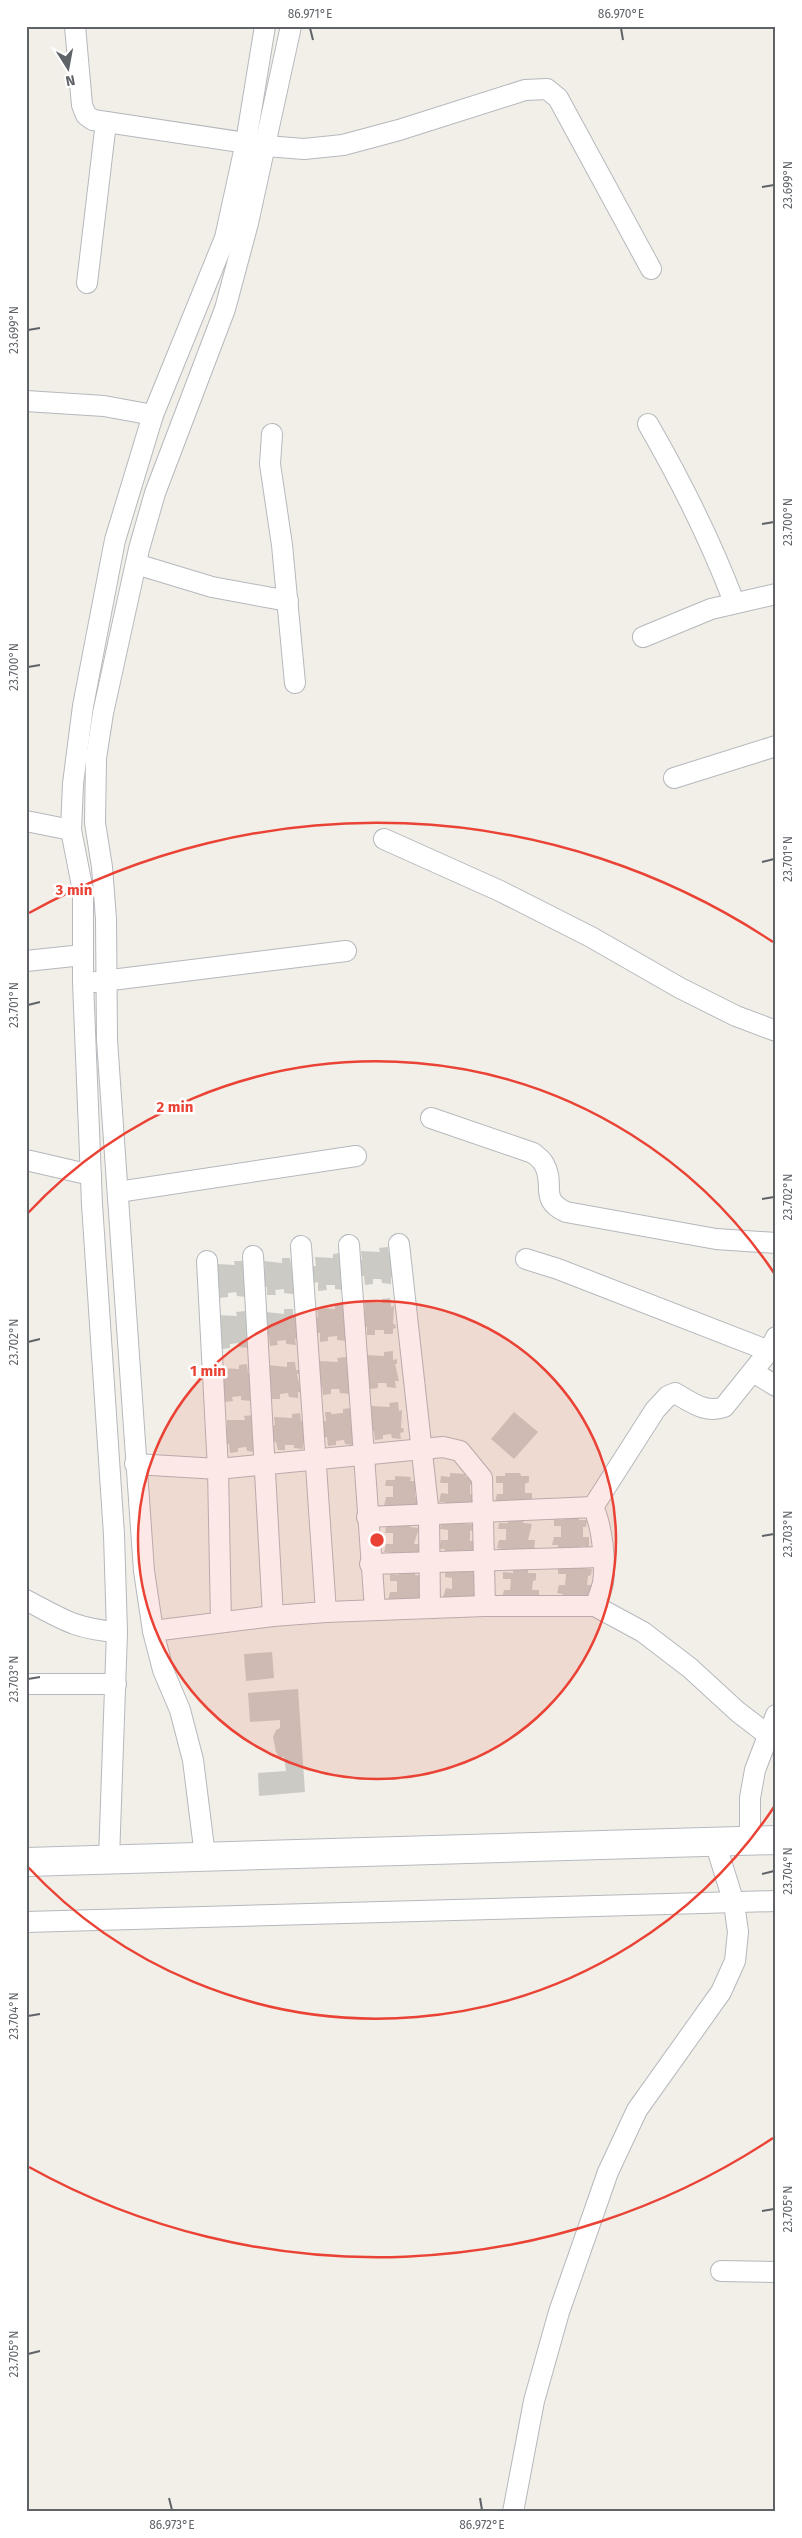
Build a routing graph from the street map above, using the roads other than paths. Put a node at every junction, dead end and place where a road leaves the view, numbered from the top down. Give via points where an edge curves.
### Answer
1 (74, 26) edge
2 (264, 26) edge
3 (291, 26) edge
4 (106, 122) junction
5 (246, 142) junction
6 (266, 146) junction
7 (651, 269) dead end
8 (87, 283) dead end
9 (26, 400) edge
10 (153, 415) junction
11 (648, 424) dead end
12 (272, 434) dead end
13 (136, 564) junction
14 (776, 594) edge
15 (288, 601) junction
16 (734, 602) junction
17 (643, 637) dead end
18 (295, 683) dead end
19 (776, 746) edge
20 (674, 778) dead end
21 (26, 821) edge
22 (71, 830) junction
23 (384, 840) dead end
24 (346, 951) dead end
25 (84, 955) junction
26 (26, 960) edge
27 (94, 981) junction
28 (776, 1031) edge
29 (431, 1118) dead end
30 (356, 1156) dead end
31 (26, 1160) edge
32 (91, 1175) junction
33 (118, 1192) junction
34 (776, 1243) edge
35 (399, 1244) dead end
36 (350, 1245) dead end
37 (301, 1246) dead end
38 (252, 1256) dead end
39 (526, 1259) dead end
40 (208, 1261) dead end
41 (772, 1344) edge
42 (753, 1372) junction
43 (776, 1386) edge
44 (420, 1449) junction
45 (364, 1454) junction
46 (316, 1459) junction
47 (136, 1464) junction
48 (266, 1466) junction
49 (218, 1469) junction
50 (592, 1506) junction
51 (484, 1514) junction
52 (428, 1516) junction
53 (367, 1517) junction
54 (602, 1557) junction
55 (484, 1559) junction
56 (430, 1561) junction
57 (370, 1564) junction
58 (26, 1600) edge
59 (485, 1606) junction
60 (595, 1606) junction
61 (430, 1608) junction
62 (375, 1610) junction
63 (326, 1612) junction
64 (273, 1616) junction
65 (221, 1622) junction
66 (153, 1631) junction
67 (117, 1632) junction
68 (26, 1684) edge
69 (116, 1684) junction
70 (773, 1719) edge
71 (763, 1840) edge
72 (714, 1842) junction
73 (205, 1856) junction
74 (109, 1859) junction
75 (26, 1862) edge
76 (776, 1901) edge
77 (734, 1903) junction
78 (26, 1922) edge
79 (721, 2271) dead end
80 (776, 2272) edge
81 (513, 2512) edge

1 - 4 street via 82,105 86,115 93,120
2 - 5 street
3 - 6 street
4 - 5 street
4 - 8 street
5 - 6 street
5 - 10 street via 225,238
6 - 7 street via 304,149 343,145 525,90 547,89 558,98
6 - 13 street via 225,309 155,493
9 - 10 street via 104,406
10 - 22 street via 115,540 83,706
11 - 16 street via 684,486 710,540
12 - 15 street via 270,464
13 - 15 street via 212,587
13 - 27 street via 96,758 95,824 106,918
14 - 16 street
15 - 18 street
16 - 17 street
19 - 20 street
21 - 22 street
22 - 25 street via 83,891
23 - 28 street via 500,891 592,937 680,988 736,1016
24 - 27 street
25 - 26 street
25 - 27 street
27 - 32 street
27 - 33 street via 106,1040
29 - 34 street via 533,1153 544,1162 549,1199 555,1207 566,1212 716,1239
30 - 33 street
31 - 32 street
32 - 67 street via 114,1535
33 - 47 street
35 - 44 street
36 - 45 street
37 - 46 street
38 - 48 street
39 - 41 street
40 - 49 street
41 - 42 street
42 - 43 street
42 - 50 street via 724,1407 714,1411 675,1393 668,1396 655,1410
44 - 45 street
44 - 51 street via 443,1447 460,1451 482,1478
44 - 52 street
45 - 46 street
45 - 53 street
46 - 48 street
46 - 63 street
47 - 49 street
47 - 66 street via 144,1572
48 - 49 street
48 - 64 street
49 - 65 street
50 - 51 street
50 - 54 street via 599,1519
51 - 52 street
51 - 55 street
52 - 53 street
52 - 56 street
53 - 57 street
54 - 55 street
54 - 60 street via 603,1583
55 - 56 street
55 - 59 street
56 - 57 street
56 - 61 street
57 - 62 street
58 - 67 street via 71,1624 90,1630
59 - 60 street
59 - 61 street
60 - 70 street via 643,1632 690,1668 738,1712
61 - 62 street
62 - 63 street
63 - 64 street
64 - 65 street
65 - 66 street
66 - 73 street via 193,1760
67 - 69 street
68 - 69 street
69 - 74 street
70 - 71 street via 750,1798
71 - 72 street
72 - 73 street
72 - 77 street
73 - 74 street
74 - 75 street
76 - 77 street
77 - 78 street
77 - 81 street via 738,1932 735,1961 721,1992 637,2110 608,2172 559,2312 534,2401
79 - 80 street

